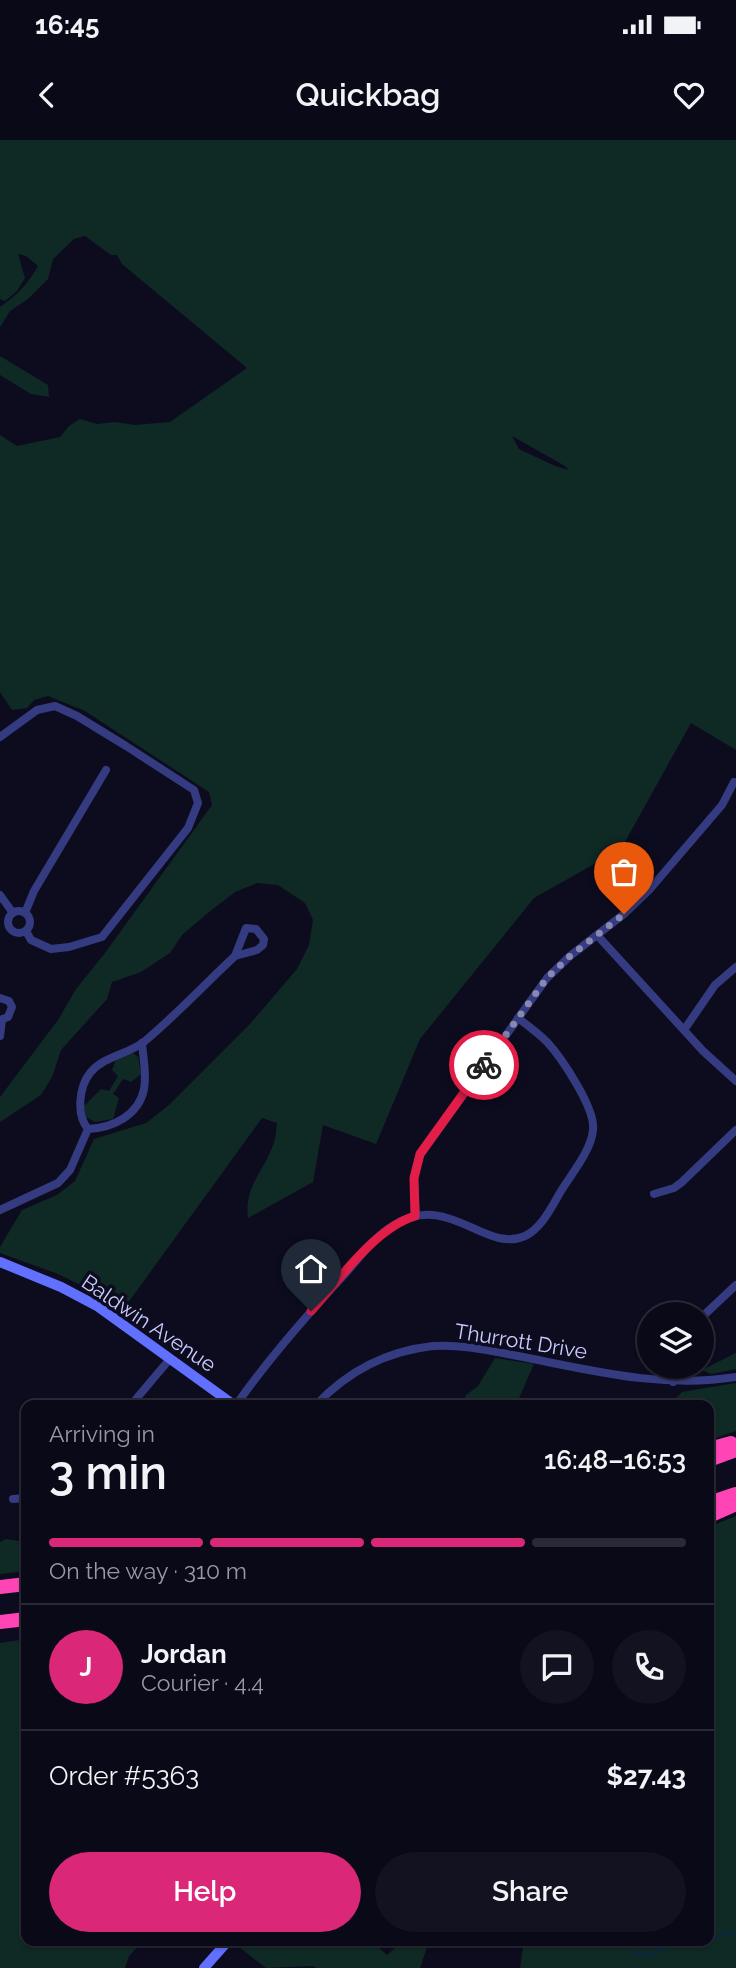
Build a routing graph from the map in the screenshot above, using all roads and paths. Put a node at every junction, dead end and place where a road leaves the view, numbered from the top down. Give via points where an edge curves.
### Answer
1 (0, 737) edge
2 (106, 770) dead end
3 (734, 782) dead end
4 (0, 895) edge
5 (13, 913) junction
6 (25, 913) junction
7 (10, 928) junction
8 (26, 931) junction
9 (0, 933) edge
10 (597, 935) junction
11 (234, 956) dead end
12 (736, 967) edge
13 (0, 998) edge
14 (518, 1018) junction
15 (1, 1020) edge
16 (684, 1030) junction
17 (0, 1036) edge
18 (142, 1043) junction
19 (736, 1081) edge
20 (88, 1129) junction
21 (736, 1130) edge
22 (654, 1194) dead end
23 (0, 1210) edge
24 (415, 1216) junction
25 (0, 1262) edge
26 (736, 1284) edge
27 (714, 1305) edge
28 (169, 1360) junction
29 (736, 1377) edge
30 (673, 1379) edge
31 (673, 1382) junction
32 (135, 1400) edge
33 (228, 1400) edge
34 (239, 1400) edge
35 (322, 1400) edge
36 (736, 1441) edge
37 (714, 1448) edge
38 (736, 1450) edge
39 (714, 1458) edge
40 (736, 1494) edge
41 (21, 1498) edge
42 (13, 1499) dead end
43 (714, 1501) edge
44 (736, 1504) edge
45 (714, 1514) edge
46 (21, 1585) edge
47 (0, 1587) edge
48 (21, 1620) edge
49 (0, 1622) edge
50 (224, 1946) edge
51 (204, 1968) edge

1 - 8 street via 37,710 55,706 194,790 198,803 188,828 102,937 51,949 31,940
2 - 6 street
3 - 10 street via 722,805 650,889
4 - 5 street
5 - 6 street
5 - 7 street
6 - 8 street via 30,920
7 - 8 street
7 - 9 street
10 - 14 street via 559,966
10 - 16 street
11 - 18 street
12 - 16 street via 715,985
13 - 15 street via 12,1007 10,1015
14 - 24 street via 420,1154 414,1178
14 - 24 street via 548,1043 587,1104 594,1129 588,1146 545,1216 523,1237 501,1239 447,1216
15 - 17 street
16 - 19 street
18 - 20 street via 144,1090 135,1107 118,1121
18 - 20 street via 105,1060 87,1078 81,1103
20 - 23 street via 69,1171 58,1183
21 - 22 street via 682,1182
24 - 34 street via 377,1238 279,1346
25 - 28 street, Baldwin Avenue via 97,1306
26 - 27 street
28 - 32 street
28 - 33 street, Baldwin Avenue
29 - 31 street, Thurrott Drive
30 - 31 street
31 - 35 street, Thurrott Drive via 436,1346 372,1363
36 - 37 highway
38 - 39 highway
40 - 43 highway
41 - 42 street
44 - 45 highway
46 - 47 highway
48 - 49 highway
50 - 51 street

